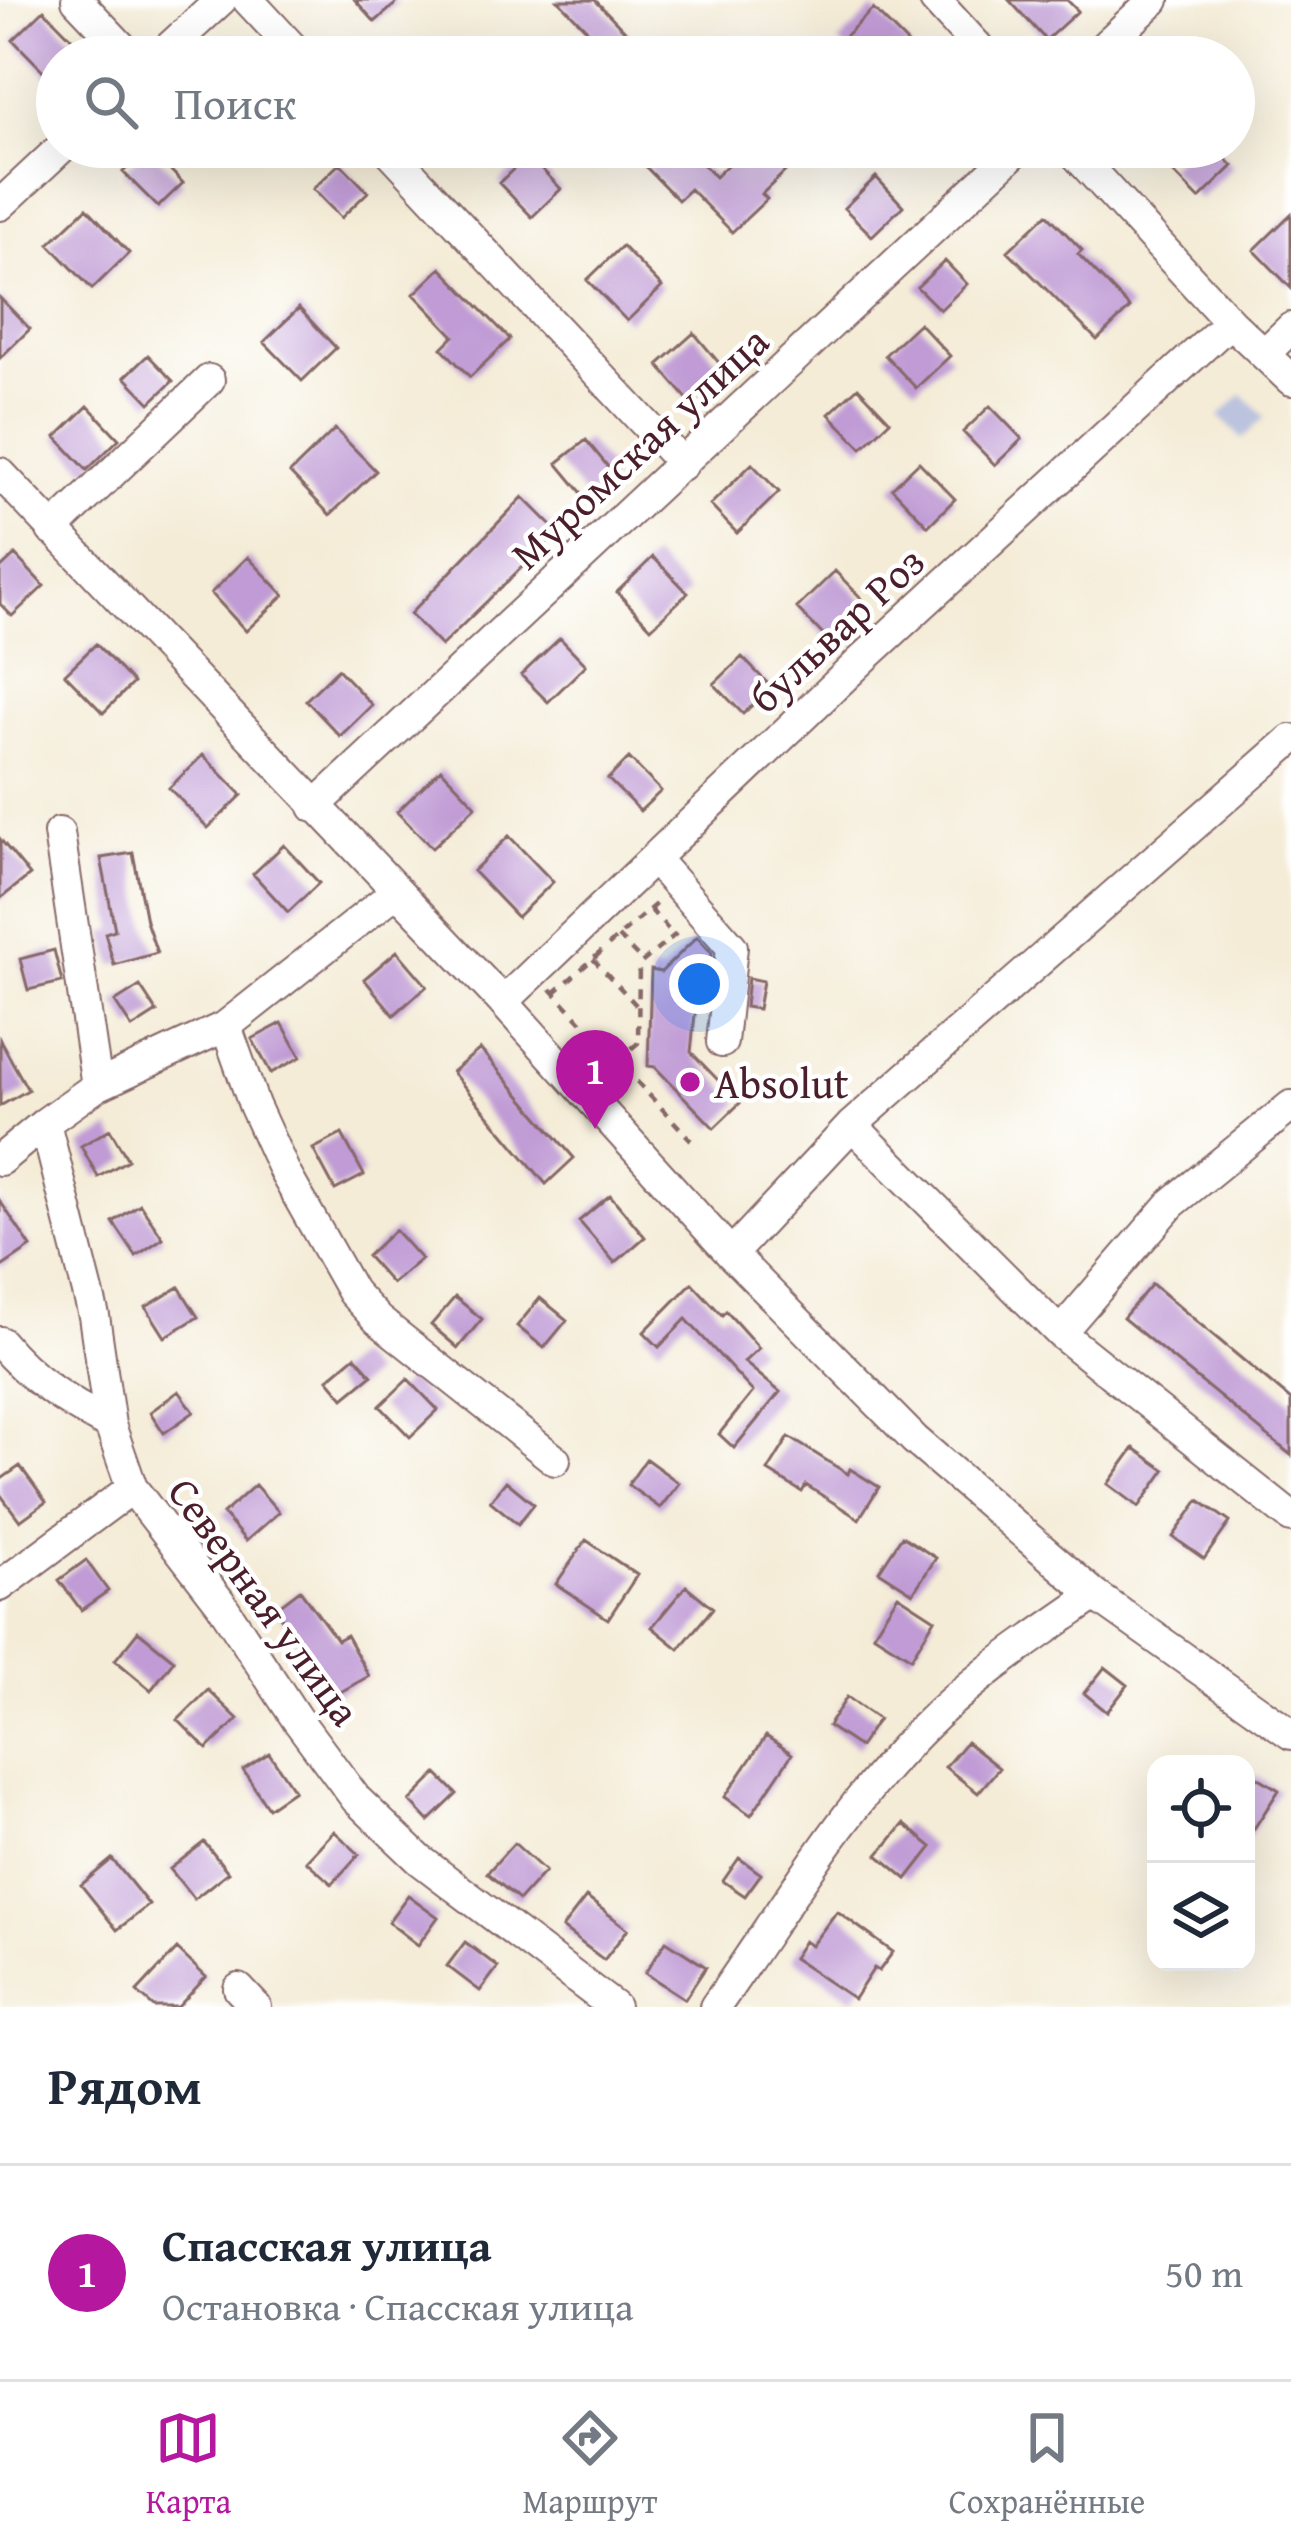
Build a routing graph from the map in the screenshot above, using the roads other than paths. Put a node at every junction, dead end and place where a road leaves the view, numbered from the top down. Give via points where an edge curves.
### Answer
1 (76, 0) edge
2 (220, 0) edge
3 (248, 0) edge
4 (935, 0) edge
5 (1154, 0) edge
6 (111, 36) edge
7 (181, 36) edge
8 (281, 36) edge
9 (968, 36) edge
10 (1115, 36) edge
11 (40, 168) edge
12 (406, 168) edge
13 (998, 168) edge
14 (1088, 168) edge
15 (0, 206) edge
16 (1230, 322) junction
17 (1291, 328) edge
18 (1264, 354) junction
19 (208, 380) dead end
20 (1291, 380) edge
21 (683, 464) junction
22 (0, 473) edge
23 (52, 530) junction
24 (1291, 740) edge
25 (314, 807) junction
26 (58, 833) dead end
27 (656, 860) junction
28 (397, 891) junction
29 (503, 1002) junction
30 (226, 1026) junction
31 (722, 1042) dead end
32 (97, 1086) junction
33 (1291, 1106) edge
34 (45, 1123) junction
35 (852, 1125) junction
36 (0, 1160) edge
37 (731, 1254) junction
38 (1060, 1333) junction
39 (0, 1342) edge
40 (110, 1424) junction
41 (555, 1460) dead end
42 (132, 1488) junction
43 (1291, 1517) edge
44 (0, 1586) edge
45 (1095, 1595) junction
46 (1291, 1734) edge
47 (614, 2007) edge
48 (715, 2007) edge

1 - 6 street
2 - 7 street
3 - 8 street
4 - 9 street
5 - 10 street
11 - 15 street
12 - 21 street
13 - 21 street, Муромская улица
14 - 16 street
16 - 18 street
16 - 27 street, бульвар Роз
17 - 18 street
18 - 20 street
19 - 23 street
21 - 25 street, Муромская улица
22 - 23 street
23 - 25 street
24 - 35 street
25 - 28 street
26 - 32 street
27 - 29 street, бульвар Роз via 545,983
27 - 31 street via 732,947
28 - 29 street
28 - 30 street
29 - 37 street
30 - 32 street
30 - 41 street via 285,1172 352,1292
32 - 34 street
33 - 38 street via 1172,1203
34 - 36 street
34 - 40 street, Северная улица via 94,1316
35 - 37 street
35 - 38 street
37 - 45 street via 915,1440
38 - 43 street
39 - 40 street via 23,1370
40 - 42 street, Северная улица
42 - 44 street
42 - 47 street, Северная улица via 356,1799 420,1860
45 - 46 street
45 - 48 street via 970,1685 916,1735

